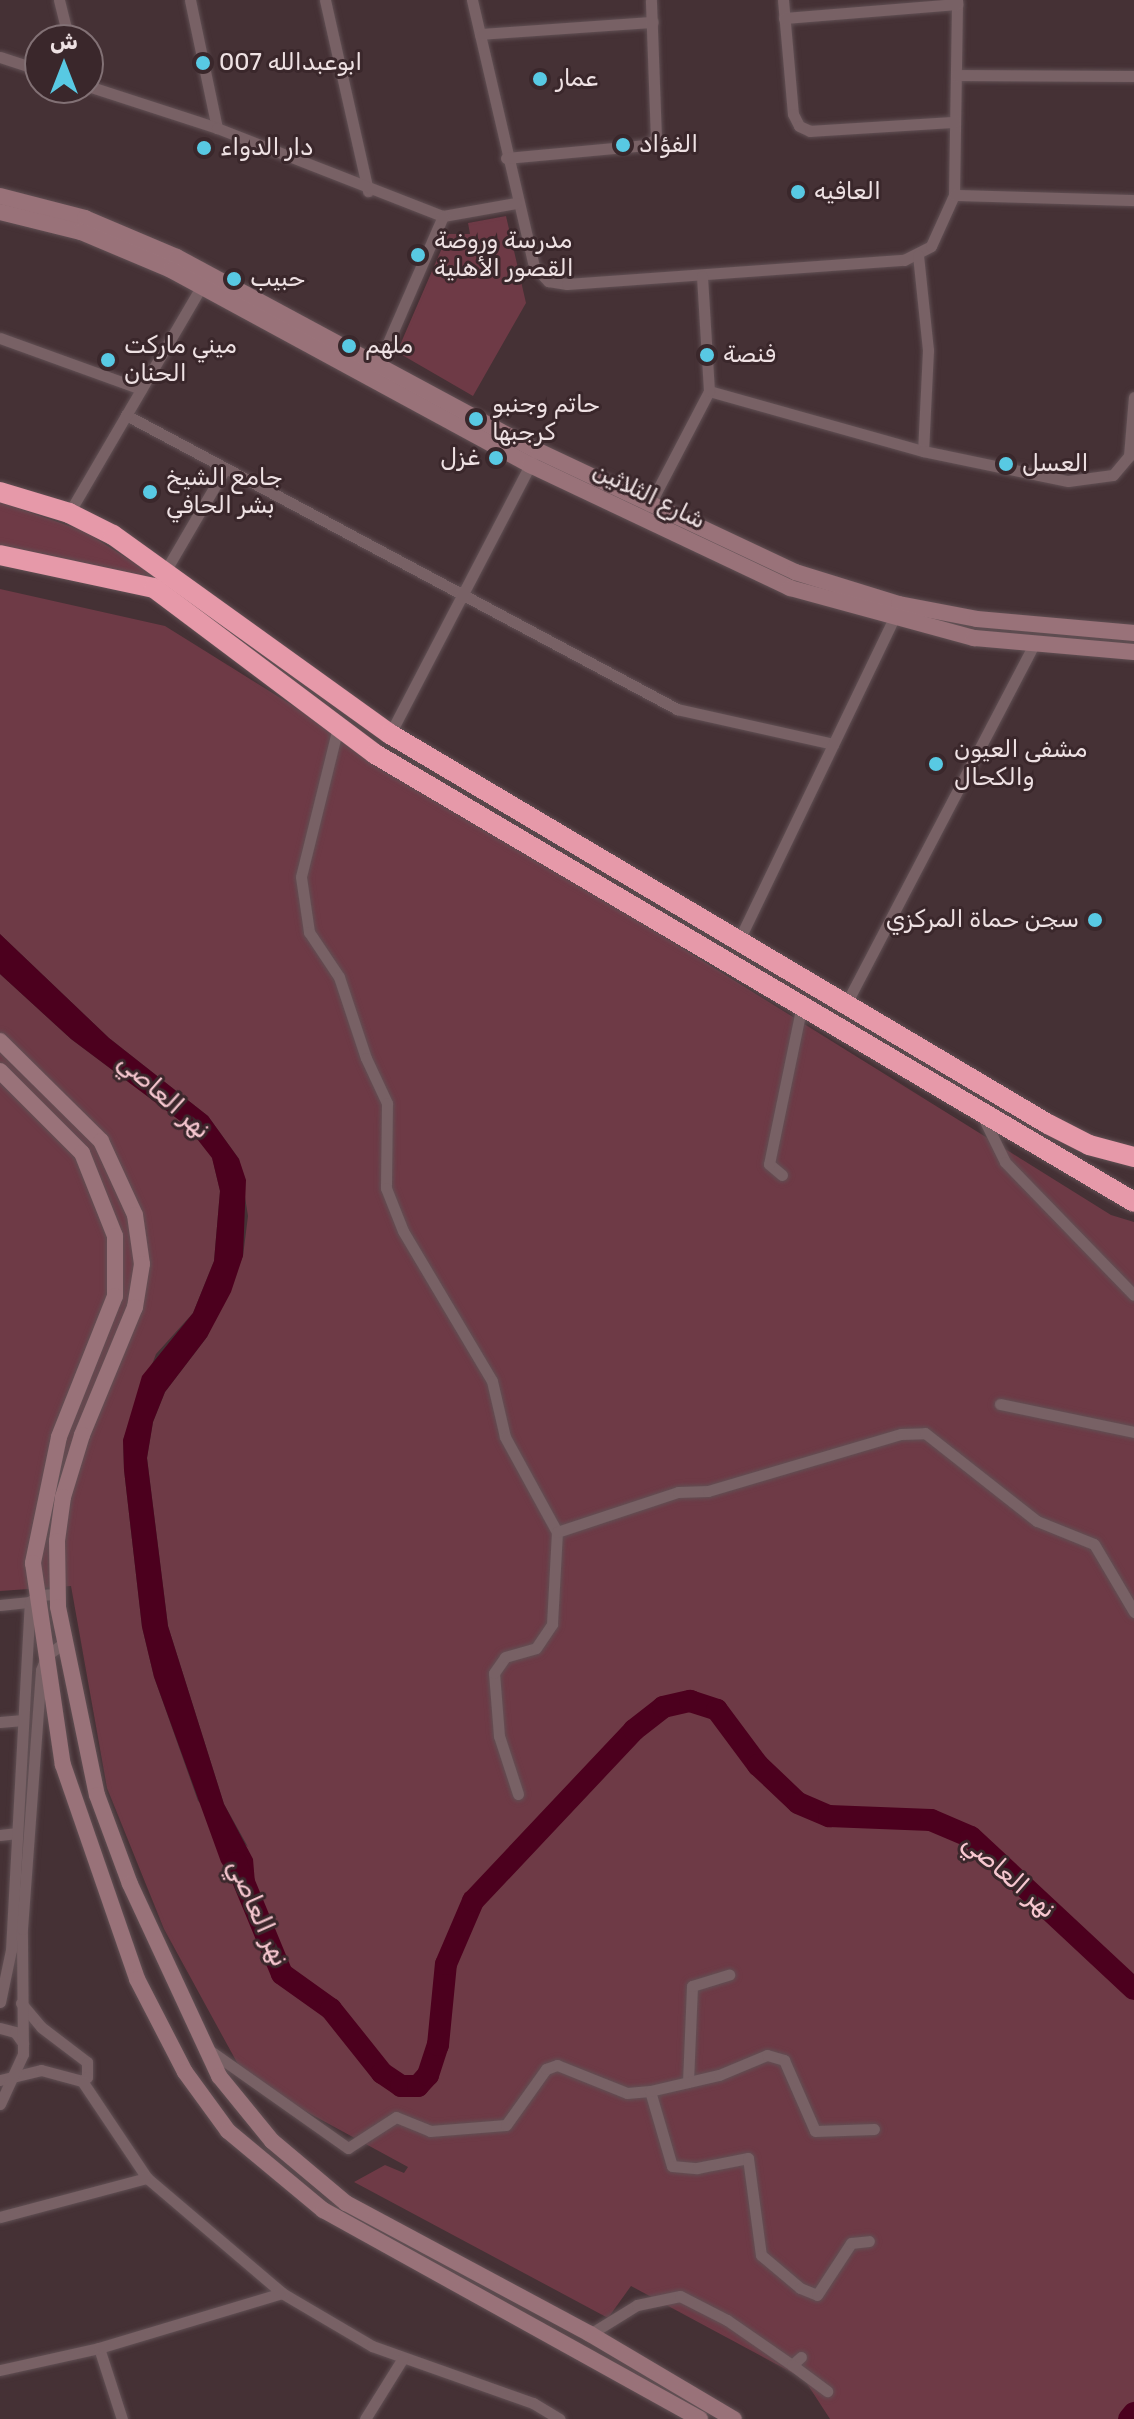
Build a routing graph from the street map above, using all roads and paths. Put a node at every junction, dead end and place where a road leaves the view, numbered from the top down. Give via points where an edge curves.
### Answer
1 (59, 0) edge
2 (190, 0) edge
3 (325, 0) edge
4 (472, 0) edge
5 (651, 0) edge
6 (783, 0) edge
7 (957, 2) edge
8 (784, 18) junction
9 (653, 22) junction
10 (65, 24) edge
11 (480, 34) junction
12 (0, 57) edge
13 (24, 65) edge
14 (956, 75) junction
15 (1134, 76) edge
16 (104, 91) edge
17 (955, 122) junction
18 (217, 128) junction
19 (506, 158) junction
20 (368, 191) junction
21 (954, 195) junction
22 (0, 196) edge
23 (1134, 200) edge
24 (516, 203) junction
25 (0, 212) edge
26 (443, 216) junction
27 (918, 255) junction
28 (702, 276) junction
29 (202, 285) junction
30 (238, 295) junction
31 (0, 338) edge
32 (380, 361) junction
33 (141, 389) junction
34 (709, 391) junction
35 (1134, 397) edge
36 (126, 415) junction
37 (923, 451) junction
38 (530, 465) junction
39 (225, 469) junction
40 (0, 492) edge
41 (649, 506) junction
42 (69, 513) junction
43 (727, 552) junction
44 (0, 555) edge
45 (159, 580) junction
46 (463, 598) junction
47 (977, 619) junction
48 (893, 620) junction
49 (1134, 633) edge
50 (974, 638) junction
51 (1033, 646) junction
52 (1134, 652) edge
53 (338, 727) junction
54 (390, 734) junction
55 (833, 744) junction
56 (739, 940) junction
57 (847, 1002) junction
58 (802, 1005) junction
59 (0, 1041) edge
60 (0, 1071) edge
61 (980, 1111) junction
62 (1134, 1157) edge
63 (782, 1175) dead end
64 (1134, 1202) edge
65 (1134, 1295) edge
66 (1000, 1404) dead end
67 (1134, 1432) edge
68 (557, 1532) junction
69 (57, 1594) junction
70 (34, 1599) junction
71 (0, 1605) edge
72 (1134, 1612) edge
73 (63, 1644) junction
74 (47, 1655) junction
75 (0, 1722) edge
76 (29, 1725) junction
77 (55, 1731) junction
78 (518, 1794) dead end
79 (17, 1833) junction
80 (0, 1835) edge
81 (5, 1950) edge
82 (729, 1975) dead end
83 (0, 2002) edge
84 (20, 2003) junction
85 (0, 2028) edge
86 (24, 2044) junction
87 (203, 2044) junction
88 (17, 2075) junction
89 (0, 2080) edge
90 (82, 2081) junction
91 (688, 2082) junction
92 (650, 2091) junction
93 (0, 2104) edge
94 (874, 2129) dead end
95 (147, 2178) junction
96 (0, 2217) edge
97 (869, 2241) dead end
98 (282, 2293) junction
99 (590, 2334) junction
100 (99, 2348) junction
101 (403, 2358) junction
102 (0, 2370) edge
103 (827, 2391) dead end
104 (122, 2419) edge
105 (365, 2419) edge
106 (560, 2419) edge
107 (700, 2419) edge
108 (734, 2419) edge

1 - 10 street
2 - 18 street
3 - 20 street
4 - 11 street
5 - 9 street
6 - 8 street
7 - 8 street
7 - 14 street
8 - 17 street via 793,114 799,126 810,131
9 - 11 street
9 - 19 street via 656,139 646,145
11 - 19 street
12 - 13 street
14 - 15 street
14 - 17 street
16 - 18 street
17 - 21 street
18 - 20 street
19 - 24 street
20 - 26 street
21 - 23 street
21 - 27 street via 942,230
22 - 30 main road via 124,232
24 - 26 street
24 - 28 street via 534,266 548,281
25 - 29 main road, شارع الثلاثين via 81,232
26 - 32 street
27 - 28 street
27 - 37 street via 928,350
28 - 34 street
29 - 30 main road, شارع الثلاثين
29 - 33 street
30 - 32 main road
30 - 38 main road, شارع الثلاثين
31 - 33 street
32 - 41 main road
33 - 36 street
34 - 37 street
34 - 41 street
35 - 37 street via 1129,456 1113,475 1095,481 1068,481
36 - 39 street
36 - 42 street
38 - 43 main road, شارع الثلاثين
38 - 46 street
39 - 45 street
39 - 46 street
40 - 42 highway
41 - 43 main road
42 - 45 highway via 113,535
43 - 47 main road via 848,590
43 - 48 main road, شارع الثلاثين via 790,588
44 - 45 highway
45 - 53 highway
45 - 54 highway
46 - 54 street
46 - 55 street via 677,709
47 - 49 main road
47 - 50 main road
48 - 50 main road, شارع الثلاثين
48 - 55 street
50 - 51 main road, شارع الثلاثين
51 - 52 main road, شارع الثلاثين
51 - 57 street
53 - 58 highway via 375,754
53 - 68 street via 301,877 309,932 339,977 387,1103 386,1188 403,1231 492,1381 505,1437
54 - 56 highway
55 - 56 street
56 - 57 highway
57 - 62 highway via 1048,1124 1089,1145
58 - 61 highway
58 - 63 street via 769,1164
59 - 69 main road via 101,1141 135,1215 142,1264 132,1317 82,1435 63,1497
60 - 70 main road via 82,1153 108,1209 118,1255 115,1296 59,1437 44,1492 33,1563
61 - 64 highway
61 - 65 street via 1005,1162
66 - 67 street
68 - 72 street via 678,1492 708,1491 901,1434 925,1433 1037,1521 1094,1544
68 - 78 street via 552,1624 536,1648 505,1657 494,1673 499,1736
69 - 70 street
69 - 73 main road
70 - 71 street
70 - 74 main road
70 - 76 street
73 - 74 street
73 - 87 main road via 97,1795 130,1884
74 - 76 street
74 - 77 main road
75 - 76 street
76 - 77 main road
76 - 79 street
76 - 84 street
77 - 107 main road via 137,1979 185,2072 228,2131 323,2210
79 - 80 street
79 - 81 street
81 - 83 street
82 - 91 street via 692,1986
84 - 86 street
84 - 90 street via 41,2027 87,2062
85 - 86 street via 15,2032
86 - 88 street
87 - 92 street via 348,2148 396,2117 430,2131 506,2125 546,2069 557,2065 627,2093
87 - 99 main road via 246,2113 311,2179
88 - 89 street
88 - 90 street via 41,2070
88 - 93 street
90 - 95 street
91 - 92 street
91 - 94 street via 767,2055 784,2060 815,2131
92 - 97 street via 672,2166 697,2168 748,2158 761,2255 800,2288 817,2295 851,2243
95 - 96 street
95 - 98 street
98 - 100 street
98 - 101 street via 341,2330
99 - 103 street via 637,2305 680,2296 796,2361
99 - 108 main road
100 - 102 street
100 - 104 street
101 - 105 street
101 - 106 street via 533,2403

